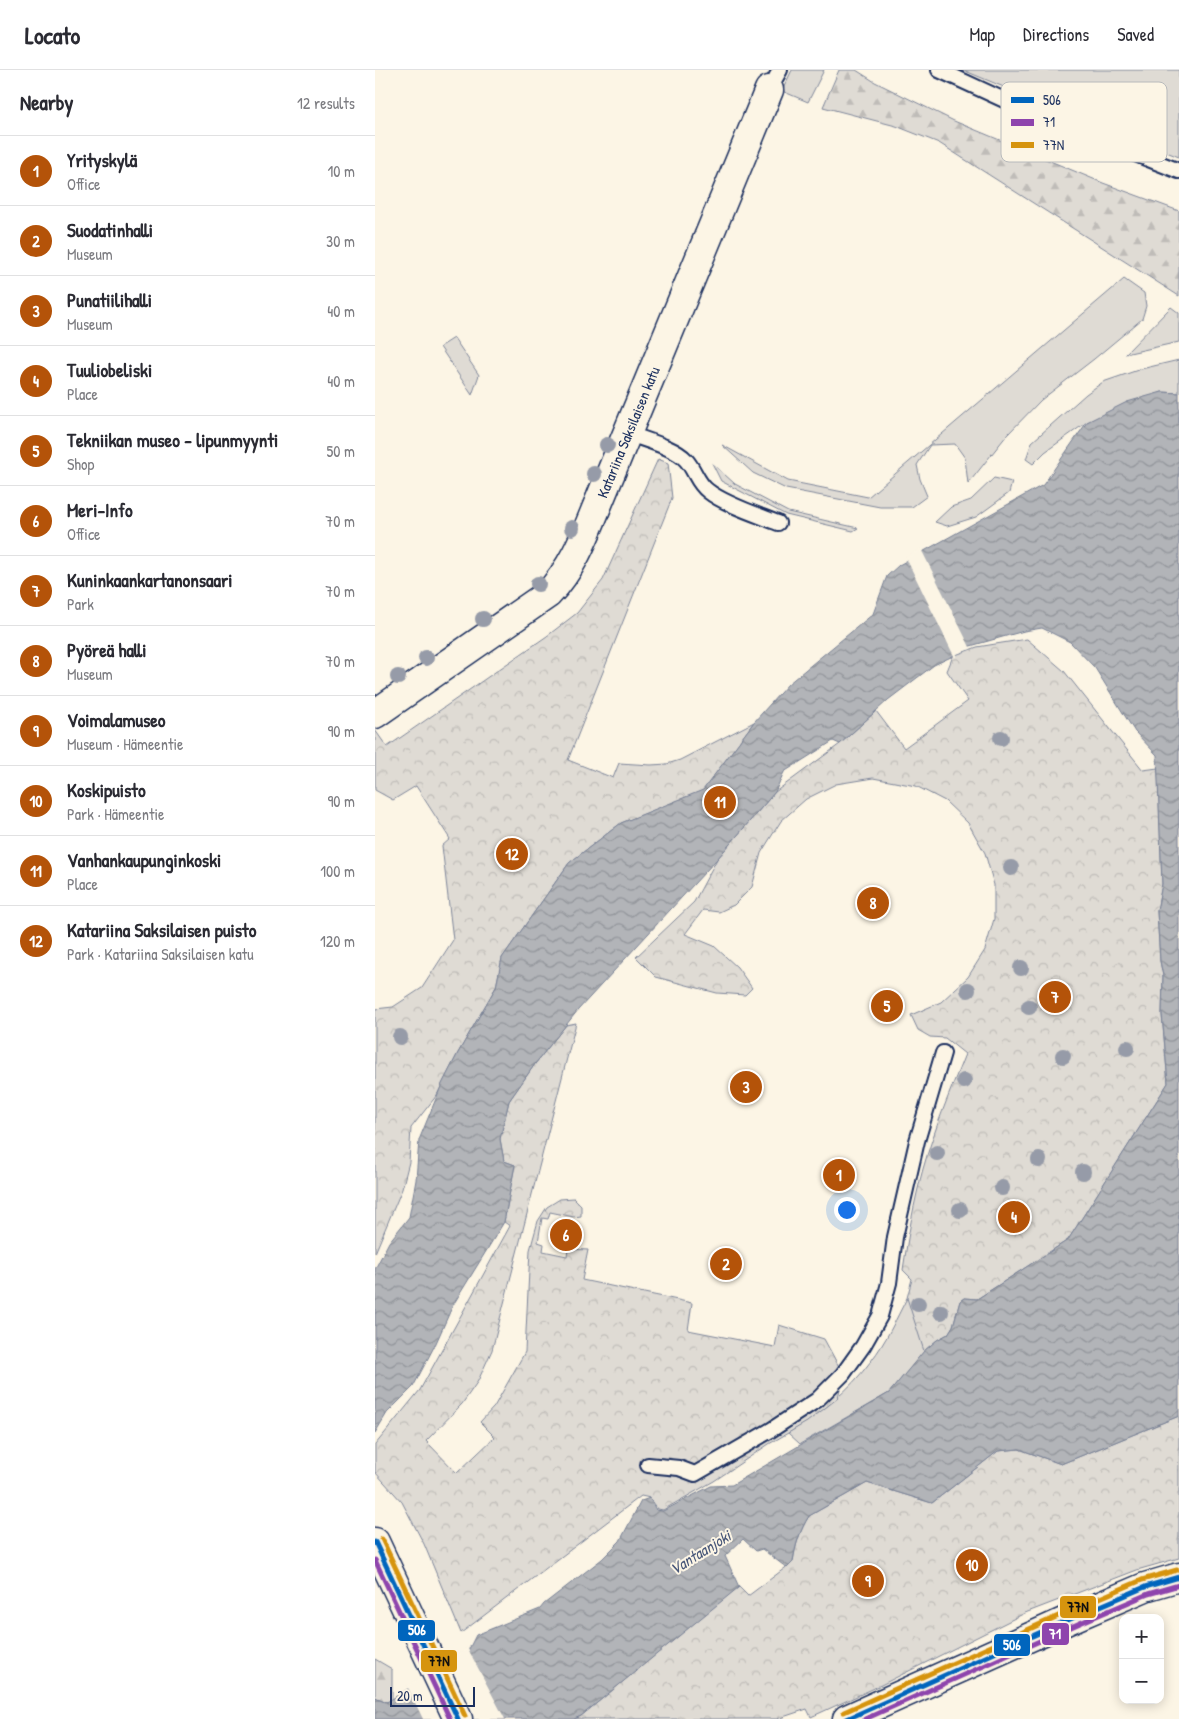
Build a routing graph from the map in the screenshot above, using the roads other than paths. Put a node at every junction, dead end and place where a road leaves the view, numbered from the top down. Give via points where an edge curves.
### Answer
1 (939, 70) edge
2 (775, 80) edge
3 (1001, 99) edge
4 (1156, 162) edge
5 (1179, 171) edge
6 (627, 433) junction
7 (778, 523) dead end
8 (375, 714) edge
9 (943, 1053) dead end
10 (648, 1464) dead end
11 (375, 1542) edge
12 (1179, 1577) edge
13 (458, 1719) edge
14 (847, 1719) edge

1 - 3 lane
2 - 6 street, Katariina Saksilaisen katu
4 - 5 lane
6 - 7 lane via 682,456 699,483 715,496
6 - 8 street, Katariina Saksilaisen katu via 576,555 559,583 548,594
9 - 10 lane via 917,1141 880,1316 843,1374 817,1400 695,1474 679,1468
11 - 13 street
12 - 14 street via 1102,1605

